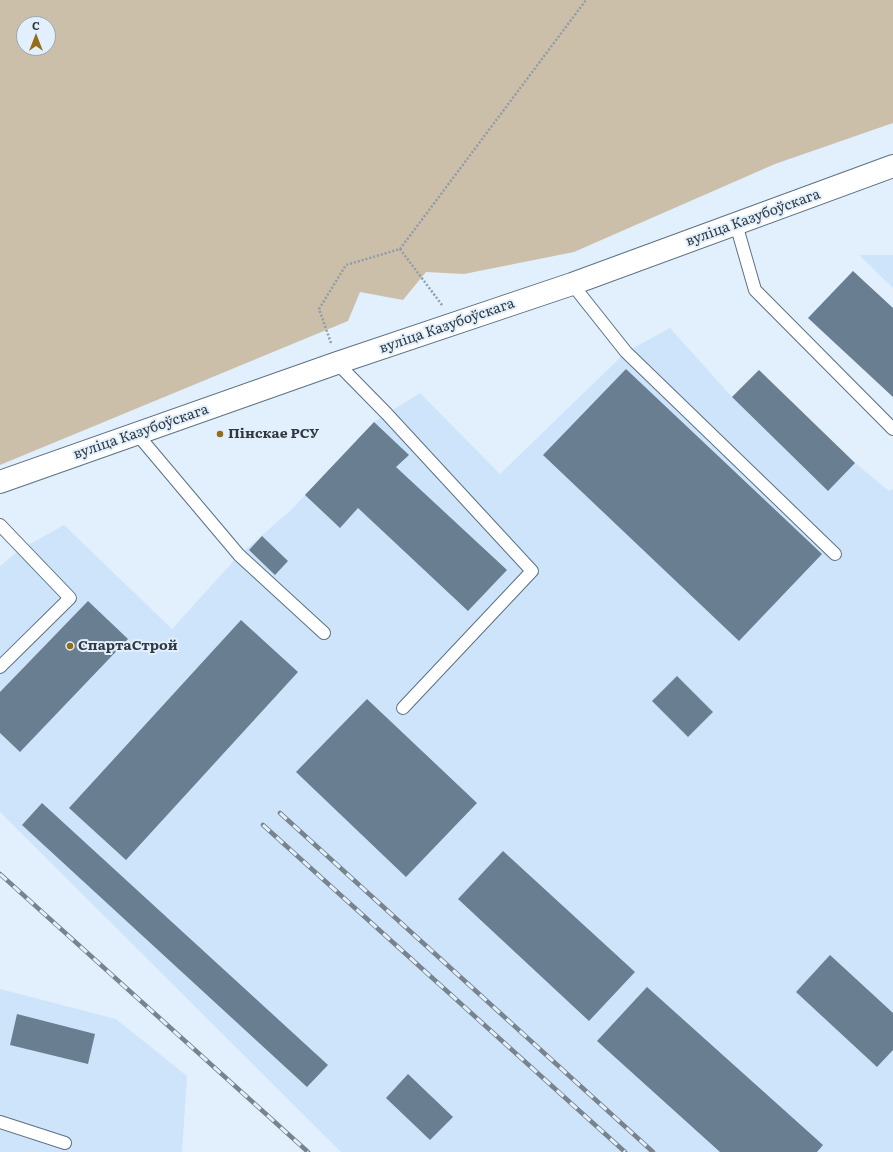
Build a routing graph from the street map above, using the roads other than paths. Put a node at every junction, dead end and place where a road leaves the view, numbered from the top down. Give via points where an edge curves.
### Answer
1 (893, 166) edge
2 (736, 224) junction
3 (572, 284) junction
4 (337, 363) junction
5 (893, 429) edge
6 (136, 434) junction
7 (0, 482) edge
8 (0, 525) edge
9 (835, 554) dead end
10 (324, 633) dead end
11 (0, 667) edge
12 (404, 708) dead end
13 (0, 1122) edge
14 (65, 1143) dead end

1 - 2 street, вуліца Казубоўскага
2 - 3 street, вуліца Казубоўскага
2 - 5 lane via 755,290
3 - 4 street, вуліца Казубоўскага
3 - 9 lane via 626,352
4 - 6 street, вуліца Казубоўскага
4 - 12 lane via 532,571
6 - 7 street, вуліца Казубоўскага
6 - 10 lane via 239,555
8 - 11 lane via 70,598
13 - 14 lane

